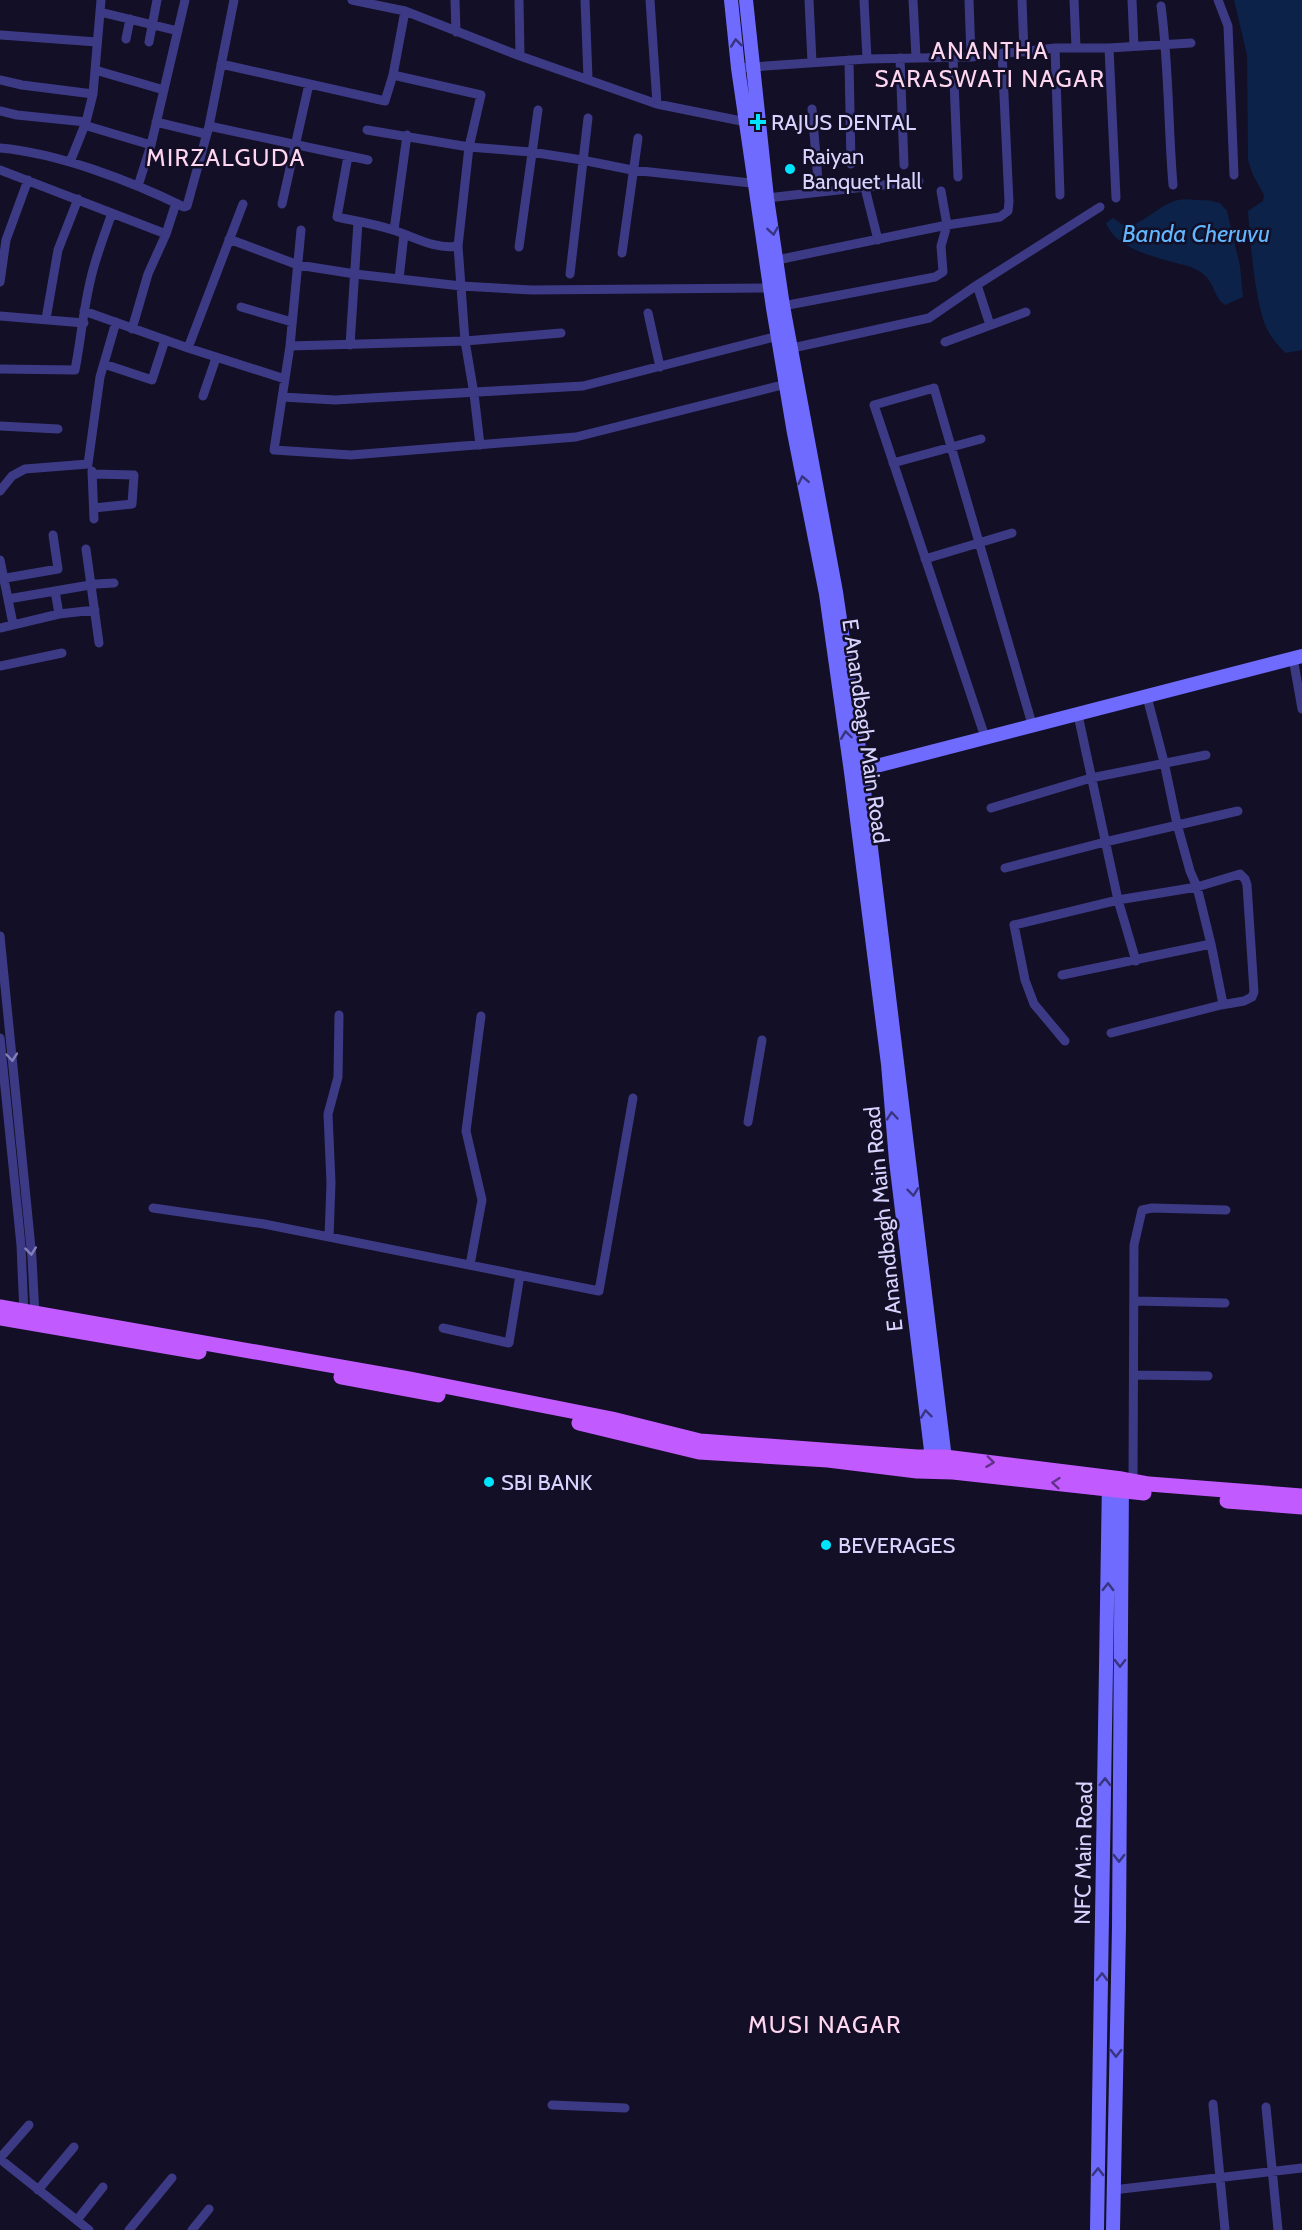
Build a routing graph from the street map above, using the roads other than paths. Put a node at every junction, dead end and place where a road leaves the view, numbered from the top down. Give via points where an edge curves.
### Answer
1 (101, 0) edge
2 (157, 0) edge
3 (185, 0) edge
4 (234, 0) edge
5 (352, 0) edge
6 (455, 0) edge
7 (519, 0) edge
8 (585, 0) edge
9 (650, 0) edge
10 (731, 0) edge
11 (746, 0) edge
12 (808, 0) edge
13 (864, 0) edge
14 (914, 0) edge
15 (969, 0) edge
16 (1022, 0) edge
17 (1074, 0) edge
18 (1132, 0) edge
19 (1218, 0) edge
20 (388, 4) edge
21 (1161, 6) dead end
22 (405, 11) junction
23 (100, 12) junction
24 (130, 20) junction
25 (153, 25) junction
26 (178, 31) junction
27 (456, 32) junction
28 (1, 35) edge
29 (126, 39) dead end
30 (97, 42) junction
31 (149, 42) dead end
32 (1191, 43) dead end
33 (1166, 44) junction
34 (1134, 46) junction
35 (1076, 47) junction
36 (1055, 48) junction
37 (1109, 48) junction
38 (1024, 52) junction
39 (1002, 53) junction
40 (520, 56) junction
41 (916, 57) junction
42 (971, 57) junction
43 (900, 58) junction
44 (953, 58) junction
45 (867, 59) junction
46 (849, 60) junction
47 (813, 62) junction
48 (221, 64) junction
49 (753, 67) junction
50 (738, 68) junction
51 (95, 70) junction
52 (393, 75) junction
53 (588, 78) junction
54 (0, 80) edge
55 (309, 84) junction
56 (164, 90) junction
57 (93, 94) junction
58 (657, 104) junction
59 (538, 110) dead end
60 (812, 110) dead end
61 (0, 111) edge
62 (588, 118) dead end
63 (156, 122) junction
64 (746, 122) junction
65 (85, 123) junction
66 (207, 130) junction
67 (367, 130) dead end
68 (407, 135) junction
69 (638, 138) dead end
70 (151, 144) junction
71 (296, 145) junction
72 (0, 147) edge
73 (469, 147) junction
74 (531, 152) junction
75 (348, 156) junction
76 (582, 159) junction
77 (368, 160) dead end
78 (70, 162) junction
79 (851, 164) dead end
80 (904, 165) dead end
81 (0, 170) edge
82 (632, 170) junction
83 (1234, 175) dead end
84 (958, 177) dead end
85 (28, 180) junction
86 (919, 180) dead end
87 (1173, 185) dead end
88 (138, 186) junction
89 (865, 188) junction
90 (763, 189) junction
91 (941, 191) dead end
92 (819, 192) junction
93 (1060, 195) dead end
94 (1116, 198) dead end
95 (78, 200) junction
96 (176, 203) junction
97 (243, 204) dead end
98 (282, 204) dead end
99 (1100, 207) dead end
100 (112, 213) junction
101 (358, 222) junction
102 (947, 225) junction
103 (301, 230) dead end
104 (394, 230) junction
105 (166, 234) junction
106 (404, 234) junction
107 (229, 239) junction
108 (878, 240) junction
109 (458, 246) junction
110 (519, 247) dead end
111 (622, 253) dead end
112 (777, 261) junction
113 (298, 265) junction
114 (355, 274) junction
115 (570, 274) dead end
116 (399, 279) junction
117 (0, 282) edge
118 (977, 285) junction
119 (461, 286) junction
120 (770, 288) junction
121 (783, 306) junction
122 (241, 307) dead end
123 (84, 311) junction
124 (1026, 312) dead end
125 (648, 313) dead end
126 (0, 316) edge
127 (46, 319) junction
128 (116, 322) junction
129 (292, 322) junction
130 (84, 323) junction
131 (990, 326) junction
132 (132, 329) junction
133 (561, 333) dead end
134 (778, 336) junction
135 (165, 340) junction
136 (465, 341) junction
137 (945, 342) dead end
138 (350, 345) junction
139 (290, 346) junction
140 (188, 348) junction
141 (786, 350) junction
142 (216, 358) junction
143 (104, 364) junction
144 (660, 367) junction
145 (0, 369) edge
146 (285, 379) junction
147 (786, 384) junction
148 (474, 394) junction
149 (203, 396) dead end
150 (282, 397) junction
151 (0, 426) edge
152 (58, 429) dead end
153 (981, 439) dead end
154 (480, 445) junction
155 (951, 447) junction
156 (893, 463) junction
157 (88, 464) junction
158 (93, 474) junction
159 (0, 490) edge
160 (94, 508) junction
161 (94, 519) dead end
162 (1012, 533) dead end
163 (54, 535) dead end
164 (979, 543) junction
165 (86, 549) dead end
166 (925, 559) junction
167 (0, 560) edge
168 (2, 578) edge
169 (114, 583) dead end
170 (92, 585) junction
171 (55, 591) junction
172 (8, 599) junction
173 (95, 610) junction
174 (59, 614) junction
175 (13, 624) junction
176 (0, 628) edge
177 (99, 643) dead end
178 (62, 653) dead end
179 (1298, 657) edge
180 (0, 666) edge
181 (1147, 697) junction
182 (1302, 709) edge
183 (1077, 715) junction
184 (1032, 724) junction
185 (985, 737) junction
186 (1206, 755) dead end
187 (1164, 762) junction
188 (856, 771) junction
189 (1091, 778) junction
190 (991, 808) dead end
191 (1238, 811) dead end
192 (1177, 824) junction
193 (1105, 842) junction
194 (1005, 868) dead end
195 (1197, 887) junction
196 (1118, 900) junction
197 (0, 936) edge
198 (1211, 944) junction
199 (1136, 961) junction
200 (1062, 975) dead end
201 (1222, 1004) junction
202 (339, 1015) dead end
203 (481, 1016) dead end
204 (5, 1031) edge
205 (1110, 1033) dead end
206 (0, 1038) edge
207 (762, 1040) dead end
208 (1065, 1041) dead end
209 (633, 1098) dead end
210 (748, 1122) dead end
211 (153, 1208) dead end
212 (1226, 1210) dead end
213 (329, 1237) junction
214 (470, 1265) junction
215 (520, 1275) junction
216 (1135, 1301) junction
217 (1225, 1303) dead end
218 (0, 1307) edge
219 (0, 1318) edge
220 (30, 1318) junction
221 (443, 1328) dead end
222 (1135, 1375) junction
223 (1208, 1376) dead end
224 (939, 1464) junction
225 (1119, 1483) junction
226 (1302, 1496) edge
227 (1302, 1507) edge
228 (1213, 2104) dead end
229 (552, 2105) dead end
230 (1266, 2107) dead end
231 (625, 2108) dead end
232 (29, 2125) dead end
233 (74, 2147) dead end
234 (0, 2159) edge
235 (1302, 2169) edge
236 (1273, 2171) junction
237 (1221, 2177) junction
238 (172, 2178) dead end
239 (103, 2187) dead end
240 (38, 2190) junction
241 (1113, 2190) junction
242 (209, 2209) dead end
243 (77, 2220) junction
244 (89, 2230) edge
245 (129, 2230) edge
246 (192, 2230) edge
247 (1097, 2230) edge
248 (1113, 2230) edge
249 (1225, 2230) edge
250 (1278, 2230) edge

1 - 23 street
2 - 25 street
3 - 26 street
4 - 48 street
5 - 20 street
6 - 27 street
7 - 40 street
8 - 53 street
9 - 58 street
50 -> 10 street, E Anandbagh Main Road
11 - 49 street, E Anandbagh Main Road
12 - 47 street
13 - 45 street
14 - 41 street
15 - 42 street
16 - 38 street
17 - 35 street
18 - 34 street
19 - 83 street via 1228,26
20 - 22 street
21 - 33 street
22 - 27 street
22 - 52 street
23 - 24 street
23 - 30 street
24 - 25 street
24 - 29 street
25 - 26 street
25 - 31 street
26 - 56 street
27 - 40 street
28 - 30 street
30 - 51 street
32 - 33 street
33 - 34 street
33 - 87 street
34 - 37 street
35 - 36 street
35 - 37 street
36 - 38 street
36 - 93 street
37 - 94 street
38 - 39 street
39 - 42 street
39 - 102 street via 1008,211 1000,217
40 - 53 street
41 - 43 street
41 - 44 street
42 - 44 street
43 - 45 street
43 - 80 street
44 - 84 street
45 - 46 street
46 - 47 street
46 - 79 street
47 - 49 street
48 - 55 street
48 - 66 street
49 - 50 street
49 - 90 street, E Anandbagh Main Road
50 - 64 street, E Anandbagh Main Road
51 - 56 street
51 - 57 street
52 - 55 street via 385,101
52 - 73 street via 481,95
53 - 58 street
54 - 57 street
55 - 71 street
56 - 63 street
57 - 65 street
58 - 64 street
59 - 74 street
60 - 92 street
61 - 65 street
62 - 76 street
63 - 66 street
63 - 70 street
64 - 90 street, E Anandbagh Main Road
65 - 70 street
65 - 78 street
66 - 71 street
66 - 96 street via 189,202 184,207
67 - 68 street
68 - 73 street
68 - 104 street
69 - 82 street
70 - 88 street
71 - 75 street
71 - 98 street
72 - 78 street
73 - 74 street
73 - 109 street
74 - 76 street
74 - 110 street
75 - 77 street
75 - 101 street via 337,217
76 - 82 street
76 - 115 street
78 - 88 street
81 - 85 street
82 - 90 street
82 - 111 street
85 - 95 street
85 - 117 street via 6,240
86 - 89 street
88 - 96 street
89 - 92 street
89 - 108 street
90 - 92 street
90 -> 112 street, E Anandbagh Main Road
90 - 120 street, E Anandbagh Main Road
91 - 102 street
95 - 100 street
95 - 127 street via 58,250
96 - 105 street
97 - 107 street
99 - 118 street
100 - 105 street
100 - 123 street
101 - 104 street
101 - 114 street
102 - 108 street
102 - 121 street via 942,246 943,272 935,277
103 - 113 street
104 - 106 street
105 - 132 street via 148,274
106 - 109 street via 447,248
106 - 116 street
107 - 113 street
107 - 140 street
108 - 112 street
109 - 119 street
112 - 121 street, E Anandbagh Main Road
113 - 114 street
113 - 129 street
114 - 116 street
114 - 138 street
116 - 119 street
118 - 131 street
118 - 141 street via 929,318
119 - 120 street via 532,290
119 - 136 street
120 - 134 street, E Anandbagh Main Road
121 - 141 street, E Anandbagh Main Road
122 - 129 street
123 - 128 street
123 - 130 street
124 - 131 street
125 - 144 street
126 - 127 street
127 - 130 street
128 - 132 street
128 - 143 street
129 - 139 street
130 - 145 street via 75,370
131 - 137 street
132 - 135 street
133 - 136 street
134 - 141 street, E Anandbagh Main Road
134 - 144 street
135 - 140 street
135 - 143 street via 152,380
136 - 138 street
136 - 148 street
138 - 139 street
139 - 146 street
140 - 142 street
141 - 147 street, E Anandbagh Main Road
141 - 188 street, E Anandbagh Main Road via 836,592
142 - 146 street
142 - 149 street
143 - 157 street
144 - 148 street via 583,386
146 - 150 street
147 - 154 street via 576,437
188 -> 147 street, E Anandbagh Main Road
148 - 150 street via 335,400
148 - 154 street
150 - 154 street via 274,450 351,455
151 - 152 street
153 - 155 street
155 - 156 street
155 - 156 street via 933,388 874,405
155 - 164 street
156 - 166 street
157 - 158 street
157 - 159 street via 26,469 12,476
158 - 160 street
158 - 160 street via 134,475 132,504
160 - 161 street
162 - 164 street
163 - 168 street via 58,569
164 - 166 street
164 - 184 street
165 - 170 street
166 - 185 street
167 - 168 street
168 - 172 street
169 - 170 street
170 - 171 street
170 - 173 street
171 - 172 street
171 - 174 street
172 - 175 street
173 - 174 street
173 - 177 street
174 - 175 street
175 - 176 street
178 - 180 street
179 - 181 street
179 - 182 street
181 - 183 street
181 - 187 street
183 - 184 street
183 - 189 street
184 - 185 street
185 - 188 street
186 - 187 street
187 - 189 street
187 - 192 street
188 - 224 street, E Anandbagh Main Road via 896,1161
189 - 190 street
189 - 193 street
191 - 192 street
192 - 193 street
192 - 195 street
193 - 194 street
193 - 196 street
195 - 196 street
195 - 198 street
195 - 201 street via 1240,874 1245,879 1254,992 1244,1002
196 - 199 street
196 - 208 street via 1014,925 1034,1004
197 - 204 street
198 - 199 street
198 - 201 street
199 - 200 street
201 - 205 street
202 - 213 street via 338,1077 328,1114
203 - 214 street via 466,1131 482,1200
204 -> 220 street via 32,1258
206 - 220 street
207 - 210 street
209 - 215 street via 599,1291
211 - 213 street
212 - 216 street via 1142,1210 1134,1245
213 - 214 street
214 - 215 street
215 - 221 street via 509,1343
216 - 217 street
216 - 222 street
218 - 220 main road
219 - 220 main road
220 - 224 main road via 612,1419 700,1441
222 - 223 street
222 - 225 street
224 - 225 main road
225 - 226 main road
225 - 227 main road
225 -> 241 street, NFC Main Road via 1119,1928
247 -> 225 street, NFC Main Road
228 - 237 street
229 - 231 street
230 - 236 street
232 - 234 street
233 - 240 street
234 - 240 street
235 - 236 street
236 - 237 street
236 - 250 street
237 - 241 street
237 - 249 street
238 - 245 street
239 - 243 street
240 - 243 street
241 - 248 street, NFC Main Road
242 - 246 street
243 - 244 street

